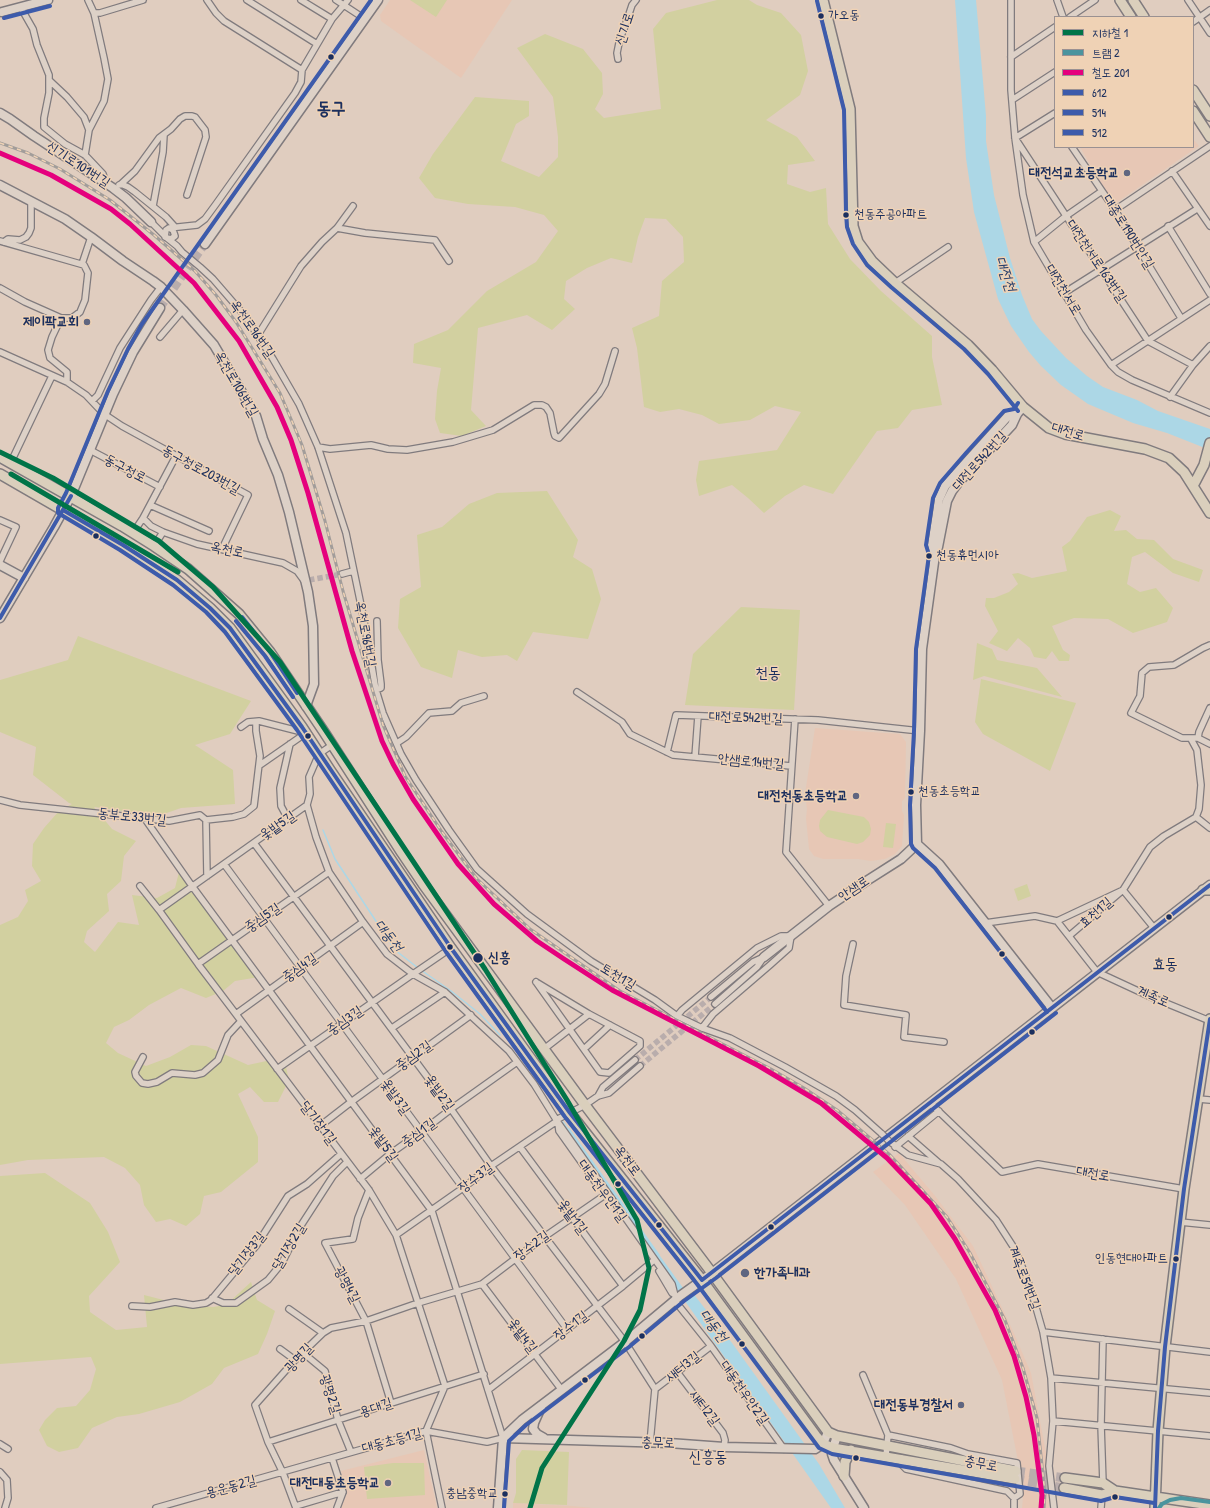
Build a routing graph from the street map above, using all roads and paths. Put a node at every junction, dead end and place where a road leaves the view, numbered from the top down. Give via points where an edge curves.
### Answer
1 (48, 0) edge
2 (88, 0) edge
3 (143, 0) edge
4 (207, 0) edge
5 (247, 0) edge
6 (301, 0) edge
7 (336, 0) edge
8 (378, 0) edge
9 (636, 0) edge
10 (823, 0) edge
11 (1011, 0) edge
12 (1057, 0) edge
13 (1096, 0) edge
14 (1120, 0) edge
15 (1133, 0) edge
16 (1188, 0) edge
17 (346, 2) edge
18 (21, 8) junction
19 (1, 9) edge
20 (1210, 10) edge
21 (94, 13) junction
22 (1063, 16) edge
23 (1072, 16) edge
24 (1131, 16) edge
25 (1143, 16) edge
26 (1200, 17) junction
27 (365, 19) junction
28 (332, 20) junction
29 (1194, 21) edge
30 (1054, 28) edge
31 (1210, 33) edge
32 (317, 44) junction
33 (1011, 57) junction
34 (618, 59) dead end
35 (302, 70) junction
36 (1054, 73) edge
37 (50, 82) junction
38 (1194, 92) edge
39 (1012, 100) junction
40 (1194, 113) edge
41 (0, 114) edge
42 (1053, 114) edge
43 (1210, 116) edge
44 (89, 130) junction
45 (164, 135) junction
46 (1210, 137) edge
47 (1015, 138) junction
48 (1210, 146) edge
49 (1073, 148) edge
50 (85, 155) junction
51 (1172, 171) junction
52 (0, 185) edge
53 (113, 185) junction
54 (1102, 191) junction
55 (187, 195) dead end
56 (31, 201) junction
57 (153, 206) junction
58 (353, 206) dead end
59 (1197, 208) junction
60 (1115, 210) junction
61 (1066, 216) junction
62 (151, 222) junction
63 (1168, 226) junction
64 (1210, 226) edge
65 (183, 227) junction
66 (170, 228) junction
67 (337, 228) junction
68 (175, 235) junction
69 (91, 237) junction
70 (166, 237) junction
71 (2, 242) edge
72 (1034, 242) junction
73 (205, 244) tunnel mouth
74 (177, 246) junction
75 (1137, 246) junction
76 (948, 247) dead end
77 (449, 261) dead end
78 (82, 264) junction
79 (1102, 269) junction
80 (895, 283) junction
81 (161, 287) junction
82 (0, 288) edge
83 (1064, 293) junction
84 (1210, 294) edge
85 (1210, 300) edge
86 (160, 308) tunnel mouth
87 (183, 310) junction
88 (61, 318) junction
89 (1180, 318) junction
90 (258, 335) junction
91 (160, 337) dead end
92 (1148, 341) junction
93 (1210, 346) edge
94 (615, 351) dead end
95 (0, 352) edge
96 (1111, 365) junction
97 (1192, 365) junction
98 (52, 376) junction
99 (67, 382) junction
100 (1170, 397) junction
101 (92, 401) junction
102 (1020, 410) junction
103 (1210, 413) edge
104 (104, 414) junction
105 (1210, 443) edge
106 (318, 447) junction
107 (90, 450) junction
108 (176, 456) junction
109 (0, 457) edge
110 (11, 462) junction
111 (1206, 464) edge
112 (0, 474) edge
113 (1193, 486) junction
114 (160, 487) junction
115 (71, 496) junction
116 (150, 505) junction
117 (63, 510) junction
118 (1210, 513) edge
119 (143, 518) junction
120 (0, 520) edge
121 (209, 531) dead end
122 (163, 532) junction
123 (133, 533) junction
124 (154, 546) junction
125 (222, 549) junction
126 (0, 561) edge
127 (0, 565) edge
128 (353, 571) junction
129 (342, 574) tunnel mouth
130 (24, 578) junction
131 (307, 581) junction
132 (0, 618) edge
133 (377, 621) dead end
134 (1210, 646) edge
135 (376, 690) junction
136 (577, 692) dead end
137 (484, 696) dead end
138 (306, 706) junction
139 (1210, 708) edge
140 (698, 716) junction
141 (795, 719) junction
142 (256, 722) junction
143 (241, 727) dead end
144 (920, 731) junction
145 (306, 733) junction
146 (1198, 738) junction
147 (1191, 739) junction
148 (397, 743) junction
149 (290, 744) junction
150 (1210, 744) edge
151 (332, 745) junction
152 (667, 752) junction
153 (320, 754) junction
154 (695, 757) junction
155 (260, 765) junction
156 (791, 766) junction
157 (0, 800) edge
158 (307, 805) junction
159 (1196, 817) junction
160 (145, 819) junction
161 (288, 819) junction
162 (206, 820) junction
163 (1210, 828) edge
164 (254, 843) junction
165 (917, 844) junction
166 (224, 864) junction
167 (329, 872) junction
168 (207, 876) junction
169 (140, 886) dead end
170 (192, 886) junction
171 (1208, 888) edge
172 (1123, 890) junction
173 (294, 897) junction
174 (829, 906) junction
175 (160, 910) junction
176 (264, 918) junction
177 (1057, 921) junction
178 (363, 922) junction
179 (985, 923) junction
180 (1154, 928) junction
181 (791, 936) junction
182 (1069, 936) junction
183 (232, 940) junction
184 (853, 944) dead end
185 (331, 946) junction
186 (451, 948) junction
187 (764, 957) junction
188 (198, 964) junction
189 (300, 968) junction
190 (1097, 972) junction
191 (413, 974) junction
192 (269, 990) junction
193 (445, 992) junction
194 (711, 997) tunnel mouth
195 (372, 1002) junction
196 (715, 1004) tunnel mouth
197 (1052, 1008) junction
198 (236, 1014) junction
199 (589, 1014) junction
200 (471, 1015) junction
201 (677, 1016) junction
202 (1210, 1020) edge
203 (241, 1021) junction
204 (342, 1024) junction
205 (610, 1025) junction
206 (392, 1028) junction
207 (702, 1028) junction
208 (570, 1029) junction
209 (944, 1042) dead end
210 (310, 1046) junction
211 (544, 1048) junction
212 (584, 1049) junction
213 (143, 1056) dead end
214 (413, 1057) junction
215 (635, 1060) tunnel mouth
216 (517, 1062) junction
217 (640, 1066) tunnel mouth
218 (277, 1069) junction
219 (382, 1079) junction
220 (598, 1096) junction
221 (1198, 1099) junction
222 (1210, 1100) edge
223 (351, 1102) junction
224 (930, 1103) junction
225 (585, 1105) junction
226 (452, 1109) junction
227 (939, 1111) junction
228 (570, 1113) junction
229 (557, 1120) junction
230 (320, 1126) junction
231 (422, 1132) junction
232 (908, 1136) junction
233 (520, 1147) junction
234 (896, 1147) junction
235 (342, 1154) junction
236 (390, 1154) junction
237 (347, 1162) junction
238 (941, 1164) junction
239 (491, 1166) junction
240 (360, 1179) junction
241 (463, 1188) junction
242 (369, 1190) junction
243 (1184, 1190) junction
244 (604, 1195) junction
245 (432, 1211) junction
246 (572, 1217) junction
247 (1180, 1222) junction
248 (1210, 1225) edge
249 (396, 1235) junction
250 (544, 1237) junction
251 (515, 1259) junction
252 (652, 1261) junction
253 (712, 1273) junction
254 (702, 1280) junction
255 (482, 1284) junction
256 (623, 1286) junction
257 (458, 1291) junction
258 (212, 1298) junction
259 (677, 1299) junction
260 (418, 1303) junction
261 (132, 1306) dead end
262 (597, 1306) junction
263 (289, 1309) dead end
264 (366, 1321) junction
265 (567, 1329) junction
266 (1043, 1332) junction
267 (323, 1333) junction
268 (1103, 1339) junction
269 (625, 1342) junction
270 (711, 1346) junction
271 (1165, 1346) junction
272 (280, 1349) dead end
273 (302, 1352) junction
274 (1210, 1352) edge
275 (534, 1353) junction
276 (295, 1360) junction
277 (677, 1372) junction
278 (484, 1374) junction
279 (863, 1375) dead end
280 (1051, 1378) junction
281 (1102, 1383) junction
282 (445, 1386) junction
283 (561, 1389) junction
284 (655, 1389) junction
285 (1162, 1389) junction
286 (488, 1390) junction
287 (1210, 1393) edge
288 (391, 1403) junction
289 (543, 1403) junction
290 (338, 1420) junction
291 (1053, 1421) junction
292 (1101, 1425) junction
293 (1158, 1431) junction
294 (426, 1432) junction
295 (828, 1432) junction
296 (888, 1435) junction
297 (837, 1436) junction
298 (1210, 1436) edge
299 (503, 1438) junction
300 (547, 1439) junction
301 (268, 1442) junction
302 (650, 1443) junction
303 (0, 1444) edge
304 (823, 1444) junction
305 (887, 1445) junction
306 (724, 1447) junction
307 (833, 1448) junction
308 (8, 1449) dead end
309 (784, 1449) junction
310 (851, 1450) junction
311 (351, 1452) junction
312 (886, 1456) junction
313 (332, 1458) junction
314 (901, 1458) junction
315 (0, 1472) edge
316 (284, 1473) junction
317 (844, 1476) junction
318 (1103, 1483) junction
319 (1115, 1491) junction
320 (343, 1492) junction
321 (1102, 1495) junction
322 (1155, 1497) junction
323 (1014, 1498) junction
324 (1210, 1505) edge
325 (296, 1507) edge
326 (5, 1508) edge
327 (156, 1508) edge
328 (337, 1508) edge
329 (442, 1508) edge
330 (498, 1508) edge
331 (864, 1508) edge
332 (1014, 1508) edge
333 (1054, 1508) edge
334 (1101, 1508) edge
335 (1155, 1508) edge

1 - 18 main road
2 - 21 street
3 - 21 street
4 - 35 street via 224,21
5 - 32 street
6 - 28 street
7 - 17 street
8 - 27 main road
9 - 34 street, 신기로 via 620,38
10 - 80 main road, 대전로 via 850,109 853,226 858,242 872,261
11 - 33 street, 대전천서로
12 - 22 street
13 - 23 street
14 - 24 main road
15 - 25 main road
16 - 26 street
17 - 27 street
17 - 28 street
18 - 19 main road
18 - 37 street via 33,30
20 - 26 street
21 - 44 street via 108,79 104,101
26 - 29 street
26 - 31 street
27 - 73 main road
28 - 32 street
30 - 33 street
32 - 35 street
33 - 39 street, 대전천서로
35 - 65 street via 301,82 295,93 205,219 197,225
36 - 39 street
37 - 44 street via 84,117
37 - 50 street via 44,127 65,144
38 - 43 main road
39 - 47 street, 대전천서로
40 - 46 main road
41 - 53 main road, 신기로101번길
42 - 47 street
44 - 50 street
45 - 53 street via 159,138 135,171
45 - 55 street via 180,119 189,115 195,117 205,130 206,137
45 - 57 street
47 - 61 street, 대전천서로163번길
47 - 72 street, 대전천서로 via 1023,195
48 - 51 street
49 - 54 street, 대종로190번안길
50 - 53 street
51 - 59 street
51 - 60 street
52 - 56 main road, 옥천로106번길
53 - 57 street via 128,187
53 - 62 main road, 신기로101번길
54 - 60 street, 대종로190번안길
54 - 61 street
56 - 69 main road, 옥천로106번길 via 65,219
56 - 71 street via 30,233 20,240 8,239
57 - 66 street via 166,217
58 - 67 street
59 - 63 street
59 - 64 street
60 - 75 street, 대종로190번안길
61 - 72 street
61 - 79 street, 대전천서로163번길
62 - 66 street via 161,228
62 - 70 street, 옥천로96번길
63 - 75 street
63 - 84 street
65 - 66 street
65 - 68 street
66 - 68 street
66 - 70 street via 165,232
67 - 77 street via 435,240
67 - 90 street via 301,266
68 - 70 street via 171,239
68 - 74 street
69 - 78 street
69 - 81 main road, 옥천로106번길
70 - 74 street, 옥천로96번길
71 - 78 street
72 - 83 street, 대전천서로
74 - 90 street, 옥천로96번길 via 218,284
75 - 79 street
75 - 89 street, 대종로190번안길
76 - 80 street
78 - 88 street via 88,273 85,300 80,312 72,318
79 - 83 street
79 - 92 street, 대전천서로163번길
80 - 102 main road, 대전로 via 968,345 992,370
81 - 87 main road, 옥천로106번길
81 - 101 street via 120,348 98,395
82 - 88 street
83 - 96 street, 대전천서로
85 - 89 street
86 - 104 main road, 동구청로 via 133,352
87 - 91 street
87 - 131 main road, 옥천로106번길 via 214,345 256,416 282,489
88 - 99 street via 48,350 50,358 67,372
89 - 92 street
90 - 106 street, 옥천로96번길 via 299,404
92 - 96 street
92 - 97 street, 대전천서로163번길
93 - 97 street
94 - 106 street via 605,384 599,394 558,438 555,436 550,413 546,407 534,404 493,430 452,442 407,450 371,445 330,449
95 - 98 street, 동구청로203번길
96 - 100 street, 대전천서로 via 1132,380
97 - 100 street
98 - 99 street, 동구청로203번길
98 - 110 street
99 - 101 street, 동구청로203번길
100 - 103 street, 대전천서로
101 - 104 street, 동구청로203번길
102 - 113 main road, 대전로 via 1064,434 1145,449 1169,458 1184,472
102 - 144 main road, 대전로542번길 via 1008,416 945,486 939,499 922,649
104 - 107 main road, 동구청로
104 - 108 street, 동구청로203번길
105 - 111 main road
106 - 128 street, 옥천로96번길 via 346,533
107 - 114 street, 동구청로
107 - 115 main road, 동구청로
108 - 114 street
108 - 125 street, 동구청로203번길 via 248,496
109 - 110 main road, 옥천로
110 - 115 main road, 옥천로
111 - 113 main road
112 - 117 main road, 옥천로
113 - 118 main road, 대전로
114 - 116 street
115 - 117 main road, 동구청로
115 - 123 main road, 옥천로
116 - 119 street
116 - 121 street
117 - 130 main road, 동구청로
117 - 145 main road, 옥천로 via 177,580 210,608 230,628
119 - 122 street, 옥천로
119 - 123 street
120 - 126 street via 16,528
122 - 124 street
122 - 125 street, 옥천로 via 197,544
123 - 124 main road, 옥천로
124 - 138 main road, 옥천로 via 188,569 239,614 270,652
125 - 131 street, 옥천로 via 283,563
127 - 130 main road
128 - 129 street
128 - 135 street, 옥천로96번길
130 - 132 main road, 동구청로
131 - 138 main road, 옥천로106번길 via 315,664 314,684
133 - 135 street via 381,688
134 - 147 street via 1174,665 1149,666 1142,673 1140,696 1131,713 1182,738
135 - 148 street, 옥천로96번길
136 - 152 street, 안샘로14번길 via 622,722 630,734
137 - 148 street via 461,703 452,711 429,713
138 - 151 main road, 옥천로
139 - 146 street
140 - 141 street, 대전로542번길
140 - 152 street, 대전로542번길 via 676,715
140 - 154 street, 대전로542번길
141 - 144 street, 대전로542번길
141 - 156 street, 대전로542번길
142 - 143 street via 248,722
142 - 145 street
142 - 155 street
144 - 165 main road, 대전로542번길 via 916,805
145 - 149 street
145 - 153 main road, 옥천로
146 - 147 street
146 - 150 street
147 - 159 street via 1197,750 1201,785
148 - 201 street, 토천1길 via 427,797 477,869 563,942
149 - 155 street
149 - 161 street via 280,788 281,806
151 - 153 street, 옻밭5길
151 - 211 main road, 옥천로 via 410,865
152 - 154 street, 안샘로14번길
153 - 158 street, 옻밭5길 via 309,777 310,794
153 - 186 main road, 옥천로
154 - 156 street, 안샘로14번길
155 - 162 street via 255,802 251,810 233,817
156 - 174 street, 안샘로14번길 via 786,852
157 - 160 street, 동부로33번길 via 20,805
158 - 161 street, 옻밭5길
158 - 167 street, 대동천우안1길
159 - 163 street
159 - 172 street, 효천1길 via 1150,847
160 - 162 street, 동부로33번길 via 169,821 200,815
160 - 170 street, 옻밭5길
161 - 164 street, 옻밭5길
162 - 168 street
164 - 166 street, 옻밭5길
164 - 173 street, 옻밭2길
165 - 174 main road, 안샘로 via 902,859
165 - 179 main road via 939,864
166 - 168 street, 옻밭5길
166 - 176 street, 옻밭3길
167 - 173 street, 중심5길
167 - 178 street, 대동천우안1길
168 - 170 street, 옻밭5길
169 - 175 street, 달기장1길
170 - 175 street, 옻밭5길
170 - 183 street, 옻밭5길
171 - 180 main road
172 - 177 street
172 - 180 street
172 - 182 street, 효천1길
173 - 176 street, 중심5길
173 - 185 street, 옻밭2길
174 - 181 main road, 안샘로
175 - 188 street, 달기장1길
176 - 183 street, 중심5길
176 - 189 street, 옻밭3길
177 - 179 street via 1035,916
177 - 182 street
178 - 185 street, 중심4길
178 - 191 street, 대동천우안1길 via 387,954
179 - 197 main road
180 - 190 main road
181 - 187 main road, 안샘로
181 - 201 street via 781,936 757,948
181 - 207 street via 788,948 713,1014
182 - 190 street
183 - 188 street, 중심5길
183 - 192 street, 옻밭5길
184 - 209 street via 846,976 844,1005 906,1016 904,1038
185 - 189 street, 중심4길
185 - 195 street, 옻밭2길
186 - 191 street, 중심3길
186 - 228 main road, 옥천로
187 - 194 street via 753,962
187 - 196 street via 757,967
188 - 198 street, 달기장1길
189 - 192 street, 중심4길
189 - 204 street, 옻밭3길
190 - 197 main road
190 - 202 street, 계족로
191 - 193 street, 대동천우안1길
191 - 195 street, 중심3길
192 - 198 street, 중심4길
192 - 210 street, 옻밭5길
193 - 200 street, 대동천우안1길
193 - 206 street
195 - 204 street, 중심3길
195 - 206 street, 옻밭2길
197 - 224 main road
198 - 203 street, 달기장1길
199 - 205 street
199 - 208 street
199 - 208 street via 536,982
200 - 214 street, 중심2길
200 - 216 street, 대동천우안1길
201 - 207 street, 토천1길
202 - 221 main road
203 - 213 street via 228,1035 218,1060 204,1073 172,1073 157,1082 142,1083 135,1072
203 - 218 street, 달기장1길
204 - 210 street, 중심3길
204 - 219 street, 옻밭3길
205 - 212 street
205 - 212 street via 640,1041 640,1046 608,1073 600,1072
206 - 214 street, 옻밭2길
207 - 234 street, 토천1길, bridge via 730,1038 836,1096
208 - 211 street
208 - 212 street
210 - 218 street, 중심3길
210 - 223 street, 옻밭5길
211 - 225 main road, 옥천로
214 - 219 street, 중심2길
214 - 226 street, 옻밭2길
215 - 220 street via 603,1087
216 - 226 street, 중심1길
216 - 229 street, 대동천우안1길
217 - 220 street via 609,1093
218 - 230 street, 달기장1길
219 - 223 street, 중심2길
219 - 231 street, 옻밭3길
220 - 225 street, 장수3길
221 - 222 street
221 - 243 main road
223 - 230 street, 중심2길
223 - 236 street, 옻밭5길
224 - 227 street
224 - 253 main road
225 - 228 street, 장수3길
225 - 253 main road, 옥천로
226 - 231 street, 중심1길
226 - 239 street, 옻밭2길
227 - 232 street
227 - 243 street, 대전로 via 1002,1172 1038,1164
228 - 229 street, 장수3길
228 - 254 main road, 옥천로
229 - 233 street, 장수3길
229 - 244 street, 대동천우안1길 via 560,1131
229 - 259 street, 대동천우안1길 via 672,1284
230 - 235 street, 달기장1길
231 - 236 street, 중심1길
231 - 241 street, 옻밭3길
232 - 234 street
232 - 238 street
233 - 239 street, 장수3길
233 - 246 street, 옻밭1길
234 - 238 street, 계족로51번길 via 908,1155
235 - 237 street, 달기장1길
235 - 258 street, 달기장3길 via 307,1184 288,1196 256,1246
236 - 240 street, 중심1길
236 - 245 street, 옻밭5길
237 - 240 street, 달기장1길
237 - 258 street, 달기장2길 via 333,1176 300,1227 282,1263 268,1280 236,1303 223,1303
238 - 266 street, 계족로51번길 via 996,1220 1016,1251
239 - 241 street, 장수3길
239 - 250 street, 옻밭2길
240 - 242 street, 달기장1길
241 - 245 street, 장수3길
241 - 251 street, 옻밭3길
242 - 249 street, 달기장1길
242 - 264 street, 광명4길 via 353,1239 325,1243
243 - 247 main road
244 - 246 street, 장수2길
244 - 252 street, 대동천우안1길
245 - 249 street, 장수3길
245 - 257 street, 옻밭5길
246 - 250 street, 장수2길
246 - 256 street, 옻밭1길
247 - 248 street
247 - 271 main road
249 - 260 street, 달기장1길
250 - 251 street, 장수2길
250 - 262 street, 옻밭2길
251 - 255 street, 장수2길
251 - 265 street, 옻밭3길
252 - 256 street, 장수1길
252 - 259 street, 대동천우안1길
253 - 254 main road
253 - 295 main road, 옥천로
254 - 259 main road
254 - 304 main road, 옥천로
255 - 257 street, 장수2길
255 - 275 street, 옻밭4길
256 - 262 street, 장수1길
257 - 260 street, 광명길
257 - 278 street, 옻밭5길
258 - 261 street, 달기장3길 via 206,1303 193,1305 175,1302 150,1307
259 - 269 main road
259 - 270 street, 대동천우안2길
260 - 264 street, 광명길
260 - 282 street, 달기장1길
262 - 265 street, 장수1길
262 - 269 street, 옻밭2길
263 - 267 street
264 - 267 street, 광명길 via 331,1328
264 - 288 street, 광명4길
265 - 275 street, 장수1길
266 - 268 street
266 - 280 street, 계족로51번길
267 - 273 street, 광명길
268 - 271 street
268 - 281 street
269 - 283 main road
269 - 284 street, 옻밭2길
270 - 277 street, 새터3길
270 - 309 street, 대동천우안2길
271 - 274 street
271 - 285 main road
272 - 276 street
273 - 276 street, 광명길
273 - 290 street, 광명2길 via 325,1371
275 - 283 street, 옻밭4길
275 - 286 street, 장수1길
276 - 301 street, 광명길 via 256,1405
277 - 284 street, 새터3길
277 - 306 street, 새터2길 via 722,1433
278 - 282 street, 용대길
278 - 286 street, 옻밭5길
279 - 296 street
280 - 281 street
280 - 291 street, 계족로51번길
281 - 285 street
281 - 292 street
282 - 288 street, 용대길
282 - 294 street
283 - 289 main road
284 - 302 street
285 - 287 street
285 - 293 main road
286 - 299 street, 옻밭5길
288 - 290 street, 용대길
289 - 299 main road
289 - 300 main road via 533,1429
290 - 301 street, 용대길
290 - 311 street, 광명2길
291 - 292 street
291 - 333 street, 계족로51번길 via 1050,1466
292 - 293 street
292 - 318 street
293 - 298 street
293 - 322 main road
294 - 299 street, 대동초등1길 via 487,1442
294 - 311 street, 대동초등1길
294 - 329 street
295 - 297 main road, 충무로
295 - 304 main road
296 - 305 street
296 - 323 street via 1017,1463 1020,1494
297 - 305 main road, 충무로
297 - 307 main road
299 - 300 main road, 충무로
299 - 330 main road
300 - 302 main road, 충무로
301 - 316 street, 광명길
302 - 306 main road, 충무로
303 - 308 street
304 - 307 main road, 충무로
304 - 309 main road, 충무로 via 812,1449
305 - 312 street
305 - 314 main road, 충무로 via 1016,1475
306 - 309 main road, 충무로
307 - 310 main road, 충무로
307 - 317 main road via 834,1460
310 - 312 main road, 충무로
310 - 317 main road via 845,1462
311 - 313 street, 대동초등1길
312 - 314 main road, 충무로
313 - 316 street, 대동초등1길
313 - 320 street
314 - 323 street via 906,1469 1007,1492
315 - 326 street via 7,1480 8,1498
316 - 325 street, 광명길
316 - 327 street, 용운동2길
317 - 331 main road
318 - 319 main road
318 - 321 main road via 1065,1483
319 - 321 main road
319 - 322 main road
320 - 325 street
320 - 328 street
321 - 334 street
322 - 324 main road
322 - 335 main road
323 - 332 street

